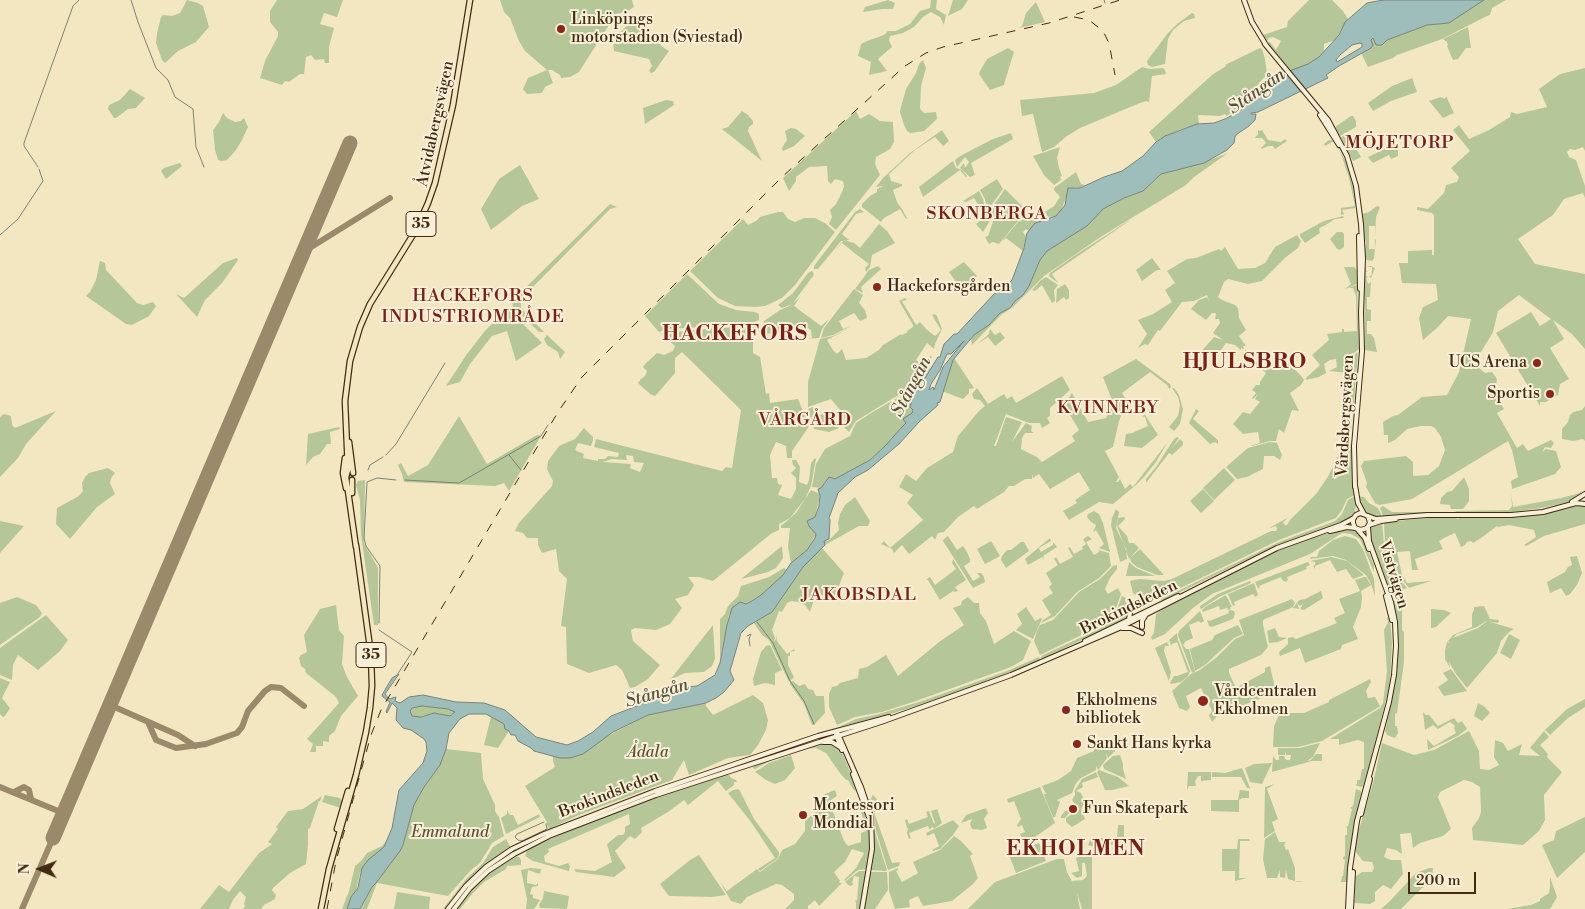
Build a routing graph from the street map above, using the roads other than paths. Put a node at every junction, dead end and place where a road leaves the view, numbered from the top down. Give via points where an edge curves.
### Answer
1 (471, 0) edge
2 (1244, 0) edge
3 (346, 448) junction
4 (350, 473) junction
5 (350, 480) junction
6 (1584, 495) edge
7 (350, 501) junction
8 (1358, 503) junction
9 (1585, 504) edge
10 (1366, 515) junction
11 (1494, 515) junction
12 (1423, 516) junction
13 (1355, 517) junction
14 (1369, 526) junction
15 (1357, 529) junction
16 (1313, 535) junction
17 (356, 548) junction
18 (1209, 582) junction
19 (1131, 606) dead end
20 (1145, 616) junction
21 (1129, 620) junction
22 (1142, 627) dead end
23 (1117, 629) junction
24 (1142, 633) dead end
25 (1060, 654) junction
26 (1395, 660) junction
27 (915, 710) junction
28 (836, 733) junction
29 (845, 733) junction
30 (818, 742) junction
31 (841, 746) junction
32 (321, 909) edge
33 (448, 909) edge
34 (454, 909) edge
35 (862, 909) edge
36 (1349, 909) edge

1 - 3 main road, Åtvidabergsvägen / 35 via 453,105 432,193 413,235 374,294 353,349 345,401
1 - 4 main road, Åtvidabergsvägen / 35 via 455,105 437,184 418,230 372,305 355,349 347,401
2 - 8 main road, Vårdsbergsvägen via 1252,22 1266,44 1311,101 1349,162 1356,186 1363,263 1361,368 1354,446
3 - 4 main road, Åtvidabergsvägen / 35
3 - 7 main road, Åtvidabergsvägen / 35 via 343,473
4 - 5 main road, 35
4 - 5 main road, 35 via 354,477
5 - 7 main road, Åtvidabergsvägen / 35
5 - 17 main road, Åtvidabergsvägen / 35
6 - 9 main road via 1582,501
6 - 11 main road via 1572,503
7 - 17 main road, Åtvidabergsvägen / 35
8 - 10 main road, Vårdsbergsvägen
8 - 13 main road, Vårdsbergsvägen
9 - 11 main road via 1576,503 1527,514
10 - 12 main road via 1376,518
10 - 13 main road
10 - 14 main road via 1370,520
11 - 12 main road
12 - 14 main road via 1381,521
13 - 15 main road via 1353,524
13 - 16 main road, Brokindsleden
14 - 15 main road via 1364,530
14 - 26 main road, Vistvägen via 1369,541 1393,613
15 - 16 main road, Brokindsleden via 1347,527
15 - 26 main road, Vistvägen via 1366,541 1386,596
16 - 18 main road, Brokindsleden via 1277,548
17 - 32 main road, Åtvidabergsvägen / 35 via 370,646 372,676 368,720
18 - 20 main road, Brokindsleden
18 - 21 main road, Brokindsleden
19 - 21 main road
20 - 22 main road
20 - 23 main road, Brokindsleden
21 - 25 main road, Brokindsleden
23 - 24 main road via 1131,628
23 - 25 main road, Brokindsleden
25 - 27 main road, Brokindsleden
26 - 36 main road, Vistvägen via 1391,691 1355,832
27 - 28 main road, Brokindsleden
27 - 29 main road, Brokindsleden
28 - 29 main road, Brokindsleden
28 - 30 main road, Brokindsleden
28 - 31 main road
28 - 33 main road, Brokindsleden via 655,790 544,834 486,867
29 - 31 main road
30 - 31 main road
30 - 34 main road, Brokindsleden via 656,795 549,836 488,871
31 - 35 main road via 869,807 872,826 872,849

